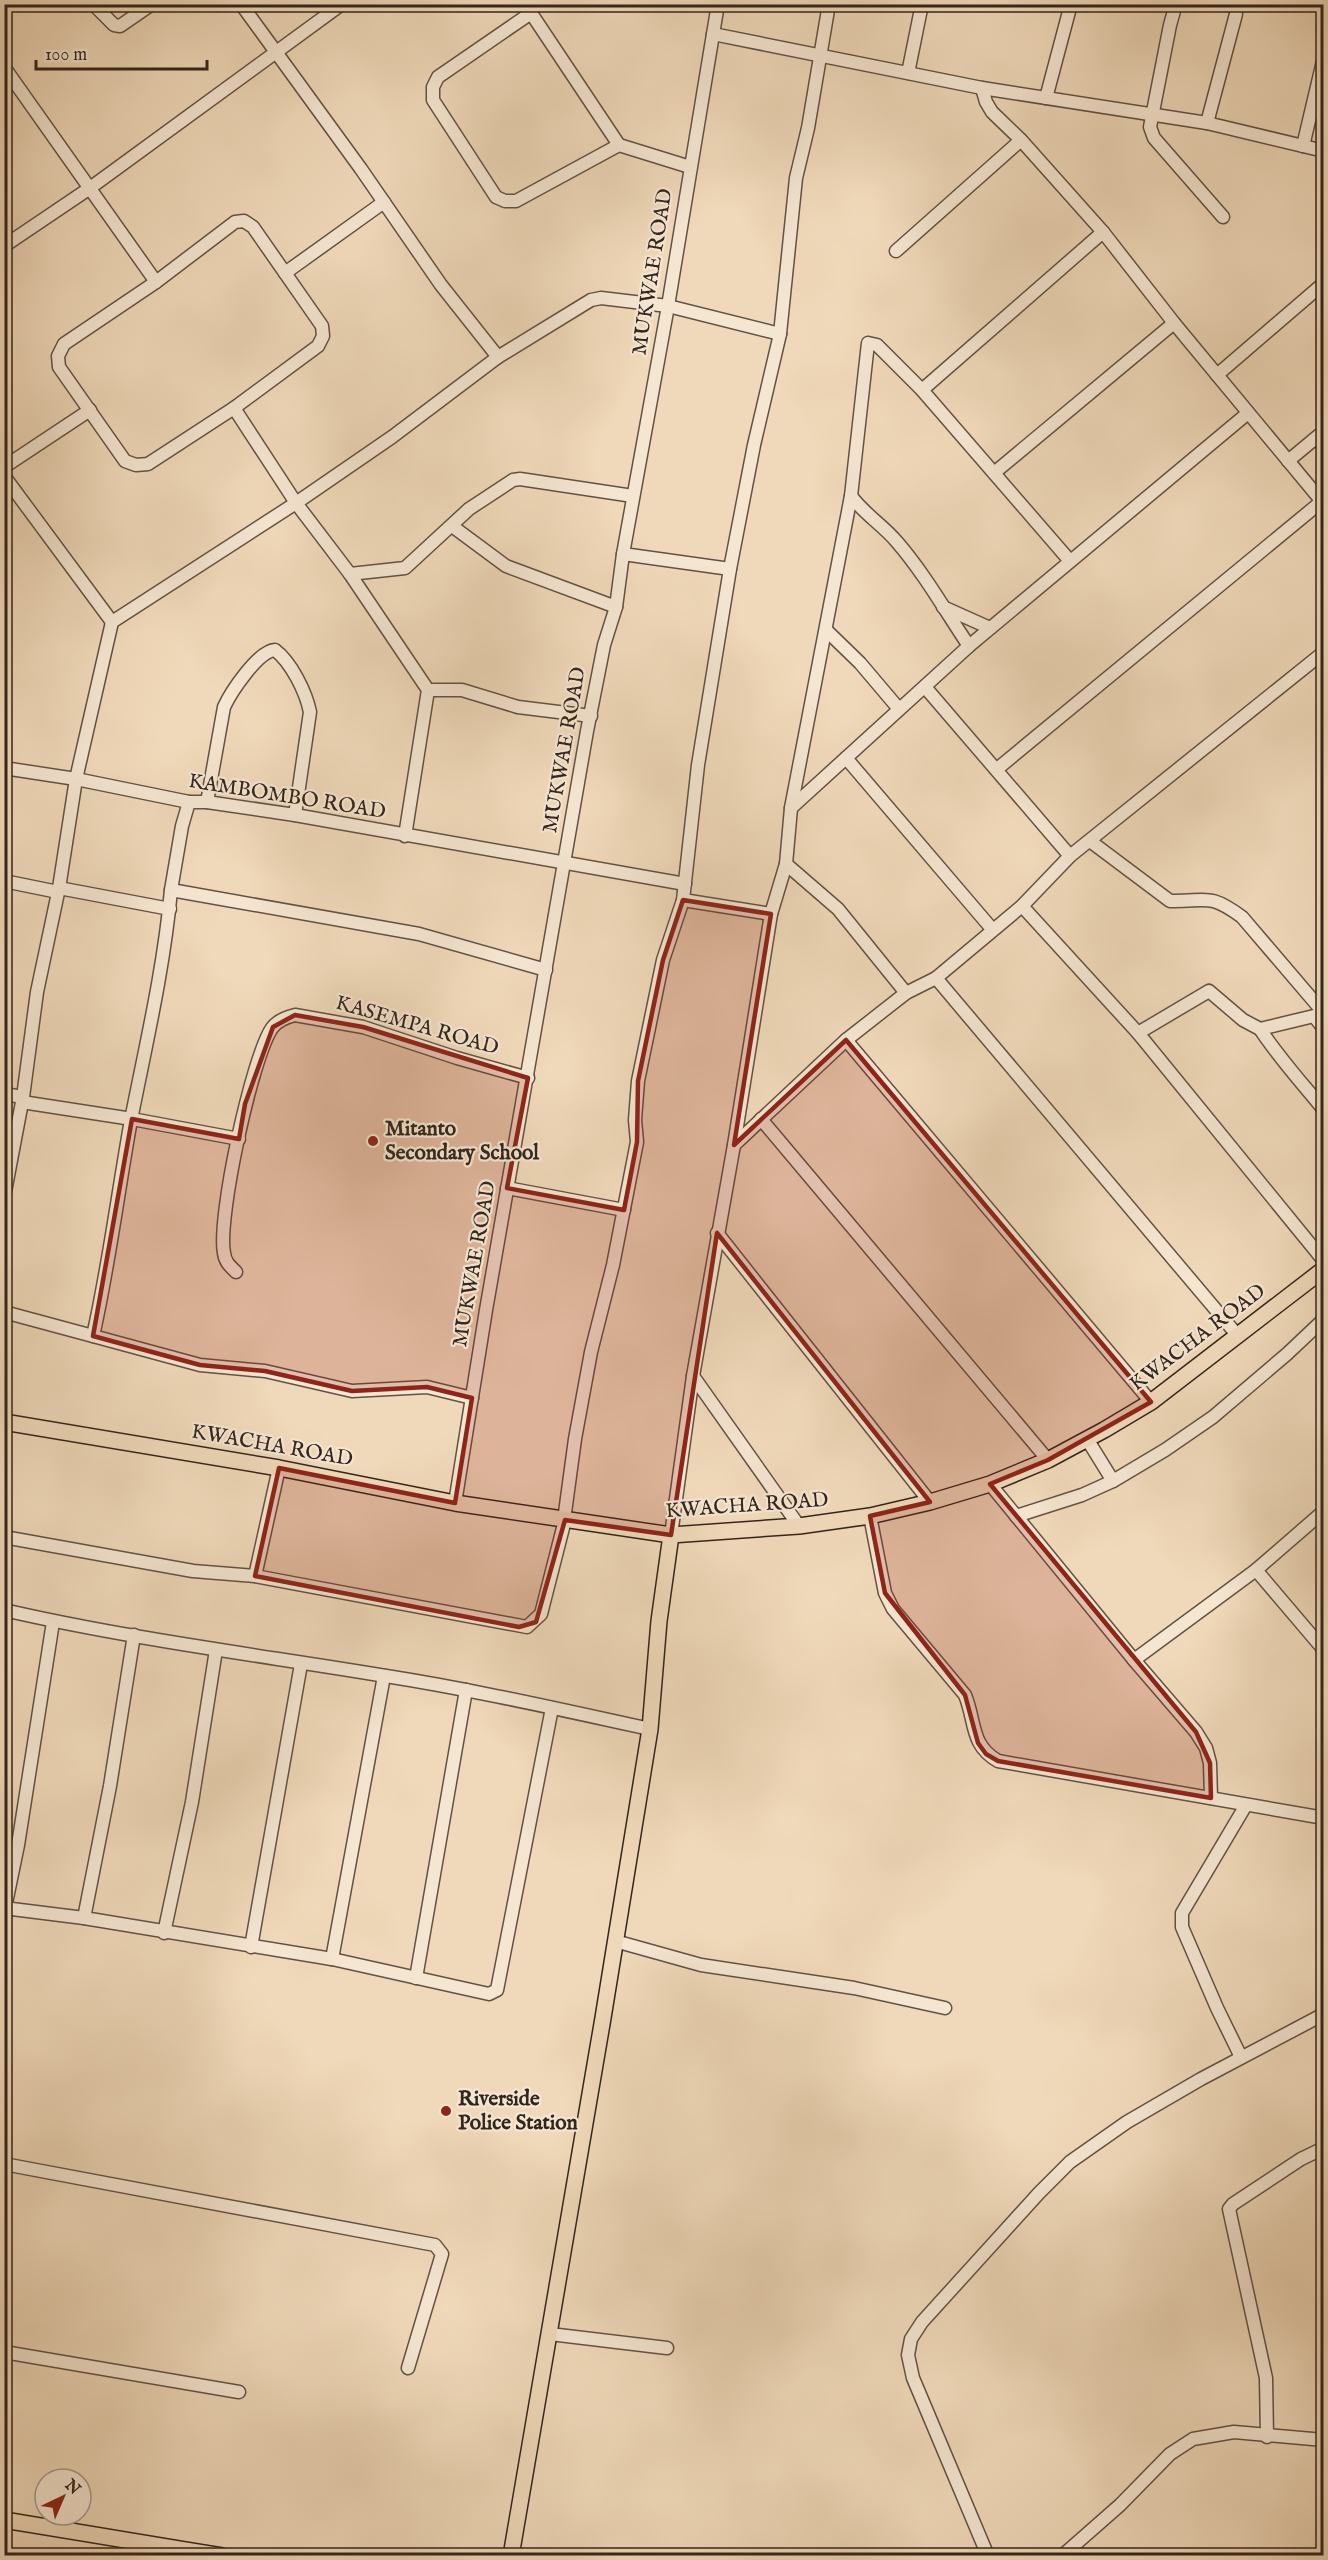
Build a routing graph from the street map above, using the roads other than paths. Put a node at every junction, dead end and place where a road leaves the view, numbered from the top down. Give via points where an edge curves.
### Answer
1 (11, 4) edge
2 (93, 4) edge
3 (152, 4) edge
4 (241, 4) edge
5 (342, 4) edge
6 (718, 4) edge
7 (829, 4) edge
8 (922, 4) edge
9 (1071, 4) edge
10 (1176, 4) edge
11 (4, 9) edge
12 (528, 9) edge
13 (1236, 14) dead end
14 (713, 34) junction
15 (275, 52) junction
16 (819, 54) junction
17 (1323, 57) edge
18 (4, 67) edge
19 (908, 73) junction
20 (982, 88) junction
21 (1046, 98) junction
22 (1150, 116) junction
23 (1207, 123) junction
24 (1021, 140) junction
25 (619, 145) junction
26 (1303, 146) junction
27 (1323, 151) edge
28 (690, 167) junction
29 (90, 188) junction
30 (384, 202) junction
31 (1224, 217) dead end
32 (1103, 232) junction
33 (4, 246) edge
34 (896, 251) dead end
35 (285, 273) junction
36 (156, 282) junction
37 (1323, 283) edge
38 (668, 306) junction
39 (1174, 323) junction
40 (780, 334) junction
41 (498, 357) junction
42 (1217, 375) junction
43 (922, 390) junction
44 (234, 408) junction
45 (90, 410) junction
46 (1248, 413) junction
47 (1323, 431) edge
48 (1288, 461) junction
49 (4, 467) edge
50 (994, 473) junction
51 (4, 476) edge
52 (633, 496) junction
53 (851, 496) junction
54 (296, 503) junction
55 (1322, 503) edge
56 (452, 526) junction
57 (623, 554) junction
58 (1070, 561) junction
59 (730, 570) junction
60 (350, 574) junction
61 (616, 607) junction
62 (942, 607) junction
63 (112, 622) junction
64 (990, 628) junction
65 (825, 630) junction
66 (969, 646) junction
67 (1323, 652) edge
68 (925, 687) junction
69 (428, 690) junction
70 (899, 709) junction
71 (591, 716) junction
72 (846, 758) junction
73 (4, 768) edge
74 (997, 770) junction
75 (76, 779) junction
76 (189, 802) junction
77 (207, 802) junction
78 (791, 808) junction
79 (295, 816) junction
80 (405, 836) junction
81 (1090, 841) junction
82 (1070, 856) junction
83 (564, 862) junction
84 (786, 864) junction
85 (4, 881) edge
86 (685, 884) junction
87 (58, 890) junction
88 (171, 890) junction
89 (683, 900) junction
90 (1022, 906) junction
91 (170, 909) junction
92 (771, 914) junction
93 (993, 929) junction
94 (546, 970) junction
95 (936, 978) junction
96 (906, 993) junction
97 (1322, 1019) edge
98 (1260, 1029) junction
99 (1138, 1033) junction
100 (846, 1040) junction
101 (528, 1078) junction
102 (4, 1094) edge
103 (22, 1099) junction
104 (1323, 1110) edge
105 (132, 1119) junction
106 (761, 1119) junction
107 (239, 1139) junction
108 (734, 1145) junction
109 (507, 1188) junction
110 (4, 1197) edge
111 (624, 1210) junction
112 (717, 1233) junction
113 (1323, 1261) edge
114 (1323, 1269) edge
115 (236, 1272) dead end
116 (4, 1312) edge
117 (1323, 1319) edge
118 (93, 1336) junction
119 (1238, 1336) junction
120 (693, 1376) junction
121 (472, 1398) junction
122 (1151, 1402) junction
123 (4, 1422) edge
124 (1087, 1439) junction
125 (1047, 1460) junction
126 (279, 1468) junction
127 (1113, 1481) junction
128 (990, 1484) junction
129 (930, 1502) junction
130 (455, 1503) junction
131 (1323, 1511) edge
132 (870, 1516) junction
133 (1016, 1516) junction
134 (565, 1520) junction
135 (799, 1526) junction
136 (670, 1535) junction
137 (4, 1537) edge
138 (1256, 1570) junction
139 (255, 1576) junction
140 (4, 1610) edge
141 (53, 1622) junction
142 (134, 1635) junction
143 (216, 1650) junction
144 (1323, 1650) edge
145 (1134, 1660) junction
146 (301, 1664) junction
147 (384, 1676) junction
148 (466, 1690) junction
149 (552, 1708) junction
150 (650, 1729) junction
151 (1210, 1797) junction
152 (1246, 1805) junction
153 (1323, 1818) edge
154 (5, 1908) edge
155 (84, 1918) junction
156 (164, 1933) junction
157 (615, 1941) junction
158 (251, 1947) junction
159 (332, 1959) junction
160 (416, 1978) junction
161 (945, 2008) dead end
162 (1323, 2014) edge
163 (1241, 2057) junction
164 (1323, 2148) edge
165 (4, 2164) edge
166 (550, 2334) junction
167 (666, 2348) dead end
168 (4, 2352) edge
169 (408, 2368) dead end
170 (239, 2392) dead end
171 (1267, 2437) junction
172 (1323, 2440) edge
173 (4, 2520) edge
174 (137, 2548) edge
175 (222, 2556) edge
176 (511, 2556) edge
177 (988, 2556) edge
178 (1062, 2556) edge

1 - 11 street
2 - 3 street via 110,22 120,26
4 - 15 street
5 - 15 street
6 - 14 street, MUKWAE ROAD
7 - 16 street
8 - 19 street
9 - 21 street
10 - 22 street
12 - 25 street
12 - 25 street via 438,77 432,87 433,100 496,197 516,201
13 - 23 street
14 - 16 street
14 - 28 street, MUKWAE ROAD
15 - 29 street
15 - 30 street
16 - 19 street
16 - 40 street via 796,178
17 - 26 street
18 - 29 street
19 - 20 street
20 - 21 street
20 - 24 street via 992,112
21 - 22 street
22 - 23 street
22 - 31 street via 1154,138
23 - 26 street
24 - 32 street
24 - 34 street
25 - 28 street
26 - 27 street
28 - 38 street, MUKWAE ROAD
29 - 33 street
29 - 36 street
30 - 35 street
30 - 41 street via 441,285
32 - 39 street
32 - 43 street
35 - 36 street via 253,227 244,221 235,222
35 - 44 street via 322,326 323,336 318,346
36 - 45 street via 64,344 58,356 59,367
37 - 42 street
38 - 40 street
38 - 41 street via 591,300
38 - 52 street, MUKWAE ROAD
39 - 42 street
39 - 50 street
40 - 59 street
41 - 54 street
42 - 46 street
43 - 50 street
43 - 53 street via 877,345 868,343
44 - 45 street via 148,464 136,465 125,461
44 - 54 street
45 - 49 street
46 - 48 street
46 - 58 street
47 - 48 street
48 - 55 street
50 - 58 street
51 - 63 street
52 - 56 street via 520,479 506,483
52 - 57 street, MUKWAE ROAD
53 - 62 street via 898,543
53 - 65 street
54 - 60 street
54 - 63 street
55 - 74 street
56 - 60 street via 405,568
56 - 61 street via 506,566
57 - 59 street
57 - 61 street, MUKWAE ROAD
58 - 64 street
59 - 86 street via 698,765
60 - 69 street
61 - 71 street, MUKWAE ROAD via 604,645
62 - 64 street
62 - 66 street
63 - 75 street
64 - 66 street
65 - 70 street
65 - 78 street
66 - 68 street
67 - 81 street
68 - 70 street
68 - 74 street
69 - 71 street via 462,690 518,707
69 - 80 street
70 - 72 street
71 - 83 street, MUKWAE ROAD
72 - 78 street
72 - 93 street
73 - 75 street, KAMBOMBO ROAD
74 - 82 street
75 - 76 street, KAMBOMBO ROAD
75 - 87 street
76 - 77 street, KAMBOMBO ROAD
76 - 88 street
77 - 79 street, KAMBOMBO ROAD
77 - 79 street via 224,707 261,656 275,650 296,678 310,712
78 - 84 street
79 - 80 street, KAMBOMBO ROAD
80 - 83 street, KAMBOMBO ROAD
81 - 82 street
81 - 97 street via 1170,901 1206,898 1234,910
82 - 90 street
83 - 86 street, KAMBOMBO ROAD
83 - 94 street, MUKWAE ROAD
84 - 92 street
84 - 96 street via 838,909
85 - 87 street
86 - 89 street
87 - 91 street
87 - 103 street via 37,992
88 - 91 street
88 - 94 street via 419,934
89 - 92 street
89 - 111 street via 663,960 638,1082 637,1142
90 - 93 street
90 - 99 street
91 - 105 street
92 - 108 street
93 - 95 street
94 - 101 street, MUKWAE ROAD
95 - 96 street
95 - 119 street
96 - 100 street
97 - 98 street via 1314,1016
98 - 99 street via 1238,1016 1209,990
98 - 104 street
99 - 113 street
100 - 106 street
100 - 122 street
101 - 107 street, KASEMPA ROAD via 363,1027 295,1015 273,1027 267,1039 245,1104
101 - 109 street, MUKWAE ROAD
102 - 103 street
103 - 105 street
103 - 110 street
105 - 107 street
105 - 118 street
106 - 108 street
106 - 125 street
107 - 115 street, KASEMPA ROAD via 223,1253
108 - 112 street
109 - 111 street
109 - 121 street, MUKWAE ROAD
111 - 134 street via 591,1352
112 - 120 street
112 - 129 street
114 - 119 main road, KWACHA ROAD
116 - 118 street
117 - 127 street via 1214,1417
118 - 121 street via 200,1365 265,1371 352,1391 427,1388
119 - 122 main road, KWACHA ROAD
120 - 135 street
120 - 136 street
121 - 130 street, MUKWAE ROAD
122 - 124 main road, KWACHA ROAD
123 - 126 main road, KWACHA ROAD
124 - 125 main road, KWACHA ROAD
124 - 127 street
125 - 128 main road, KWACHA ROAD
126 - 130 main road, KWACHA ROAD
126 - 139 street
127 - 133 street via 1082,1496
128 - 129 main road, KWACHA ROAD
128 - 133 street
129 - 132 main road, KWACHA ROAD
130 - 134 main road, KWACHA ROAD
131 - 138 street
132 - 135 main road, KWACHA ROAD
132 - 151 street via 885,1593 893,1609 965,1695 978,1743 986,1754 998,1761
133 - 145 street
134 - 136 main road, KWACHA ROAD
134 - 139 street via 541,1614 527,1627
135 - 136 main road, KWACHA ROAD
136 - 150 main road
137 - 139 street via 193,1571
138 - 144 street
138 - 145 street
140 - 141 street
141 - 142 street
141 - 154 street
142 - 143 street
142 - 155 street
143 - 146 street
143 - 156 street via 192,1802
145 - 151 street via 1206,1748
146 - 147 street
146 - 158 street
147 - 148 street
147 - 159 street
148 - 149 street
148 - 160 street
149 - 150 street
149 - 160 street via 496,1990 489,1994
150 - 157 main road
151 - 152 street
152 - 153 street
152 - 163 street via 1182,1913 1182,1927
154 - 155 street
155 - 156 street
156 - 158 street
157 - 161 street via 701,1965 854,1988
157 - 166 main road
158 - 159 street
159 - 160 street
162 - 163 street
163 - 177 street via 1127,2122 1070,2162 942,2298 911,2339 908,2355 913,2378
164 - 171 street via 1229,2209 1266,2378
165 - 169 street via 435,2245 442,2254
166 - 167 street
166 - 176 main road
168 - 170 street
171 - 172 street
171 - 178 street via 1234,2432 1193,2439 1170,2454
173 - 174 main road
174 - 175 main road

